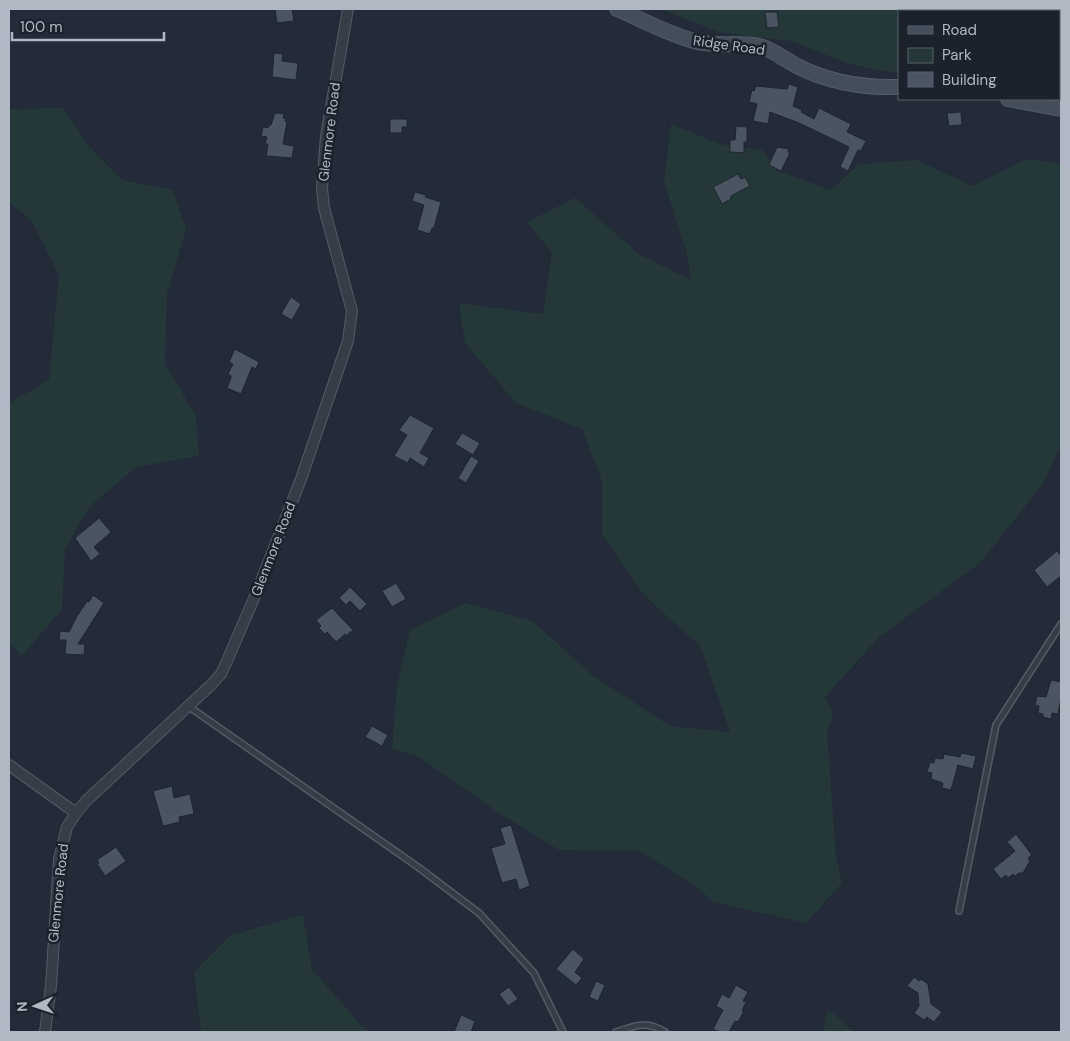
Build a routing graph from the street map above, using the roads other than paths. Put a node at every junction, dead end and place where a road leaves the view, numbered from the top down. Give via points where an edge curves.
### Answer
1 (348, 9) edge
2 (617, 9) edge
3 (898, 87) edge
4 (1013, 100) edge
5 (1061, 109) edge
6 (1061, 624) edge
7 (188, 706) junction
8 (9, 765) edge
9 (76, 813) junction
10 (959, 911) dead end
11 (45, 1032) edge
12 (562, 1032) edge
13 (616, 1032) edge
14 (665, 1032) edge

1 - 7 street, Glenmore Road via 326,136 322,188 329,228 352,311 348,341 300,479 237,639 221,674
2 - 3 street, Ridge Road via 697,42 762,47 797,67 840,82 860,87
4 - 5 street
6 - 10 lane via 996,725
7 - 9 street, Glenmore Road
7 - 12 lane via 479,913 534,973
8 - 9 street
9 - 11 street, Glenmore Road via 67,827 59,859
13 - 14 lane via 644,1024

